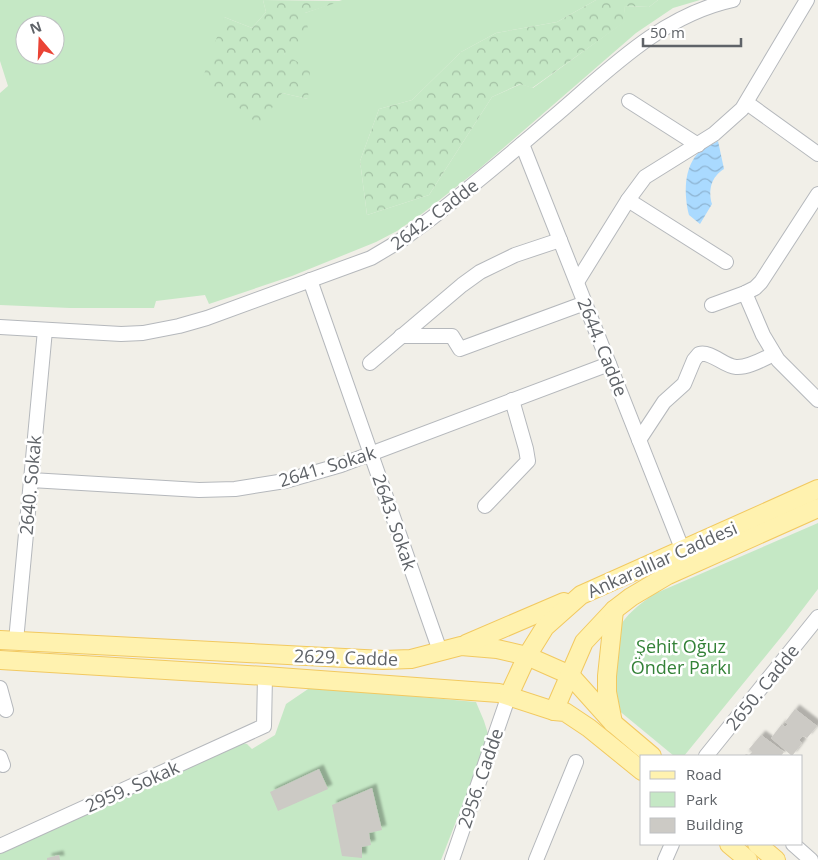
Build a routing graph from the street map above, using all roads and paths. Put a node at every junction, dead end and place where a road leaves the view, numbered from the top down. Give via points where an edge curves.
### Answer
1 (733, 0) edge
2 (807, 0) edge
3 (629, 101) dead end
4 (747, 103) junction
5 (522, 144) junction
6 (698, 145) junction
7 (818, 154) edge
8 (818, 194) edge
9 (628, 200) junction
10 (560, 240) junction
11 (726, 262) dead end
12 (310, 280) junction
13 (577, 282) junction
14 (745, 294) junction
15 (585, 303) junction
16 (712, 305) dead end
17 (0, 327) edge
18 (45, 330) junction
19 (402, 336) junction
20 (774, 354) junction
21 (370, 363) dead end
22 (609, 364) junction
23 (512, 400) junction
24 (818, 400) edge
25 (639, 440) junction
26 (371, 454) junction
27 (31, 480) junction
28 (818, 489) edge
29 (485, 506) dead end
30 (818, 508) edge
31 (683, 551) junction
32 (581, 595) junction
33 (614, 610) junction
34 (818, 617) edge
35 (8, 640) edge
36 (461, 646) junction
37 (440, 651) junction
38 (527, 656) junction
39 (0, 660) edge
40 (570, 675) junction
41 (265, 676) junction
42 (0, 688) edge
43 (509, 696) junction
44 (6, 710) dead end
45 (554, 711) junction
46 (613, 723) junction
47 (651, 755) edge
48 (707, 755) edge
49 (576, 762) dead end
50 (640, 769) edge
51 (672, 845) edge
52 (730, 845) edge
53 (758, 845) edge
54 (794, 845) edge
55 (0, 846) edge
56 (808, 859) edge
57 (452, 860) edge
58 (536, 860) edge
59 (665, 860) edge
60 (748, 860) edge
61 (776, 860) edge

1 - 5 street, 2642. Cadde via 687,15 647,39
2 - 4 street
3 - 6 street
4 - 6 street via 722,128
4 - 7 street
5 - 10 street, 2644. Cadde
5 - 12 street, 2642. Cadde via 403,239 371,258
6 - 9 street via 649,174
8 - 14 street via 761,282
9 - 11 street
9 - 13 street
10 - 13 street, 2644. Cadde
10 - 19 street via 515,255 480,272
12 - 18 street, 2642. Cadde via 207,318 166,329 121,334
12 - 26 street, 2643. Sokak
13 - 15 street, 2644. Cadde
14 - 16 street
14 - 20 street
15 - 19 street via 460,348 452,336
15 - 22 street, 2644. Cadde
17 - 18 street, 2642. Cadde
18 - 27 street, 2640. Sokak
19 - 21 street
20 - 24 street
20 - 25 street via 740,367 699,354 684,384 664,402
22 - 23 street, 2641. Sokak
22 - 25 street, 2644. Cadde
23 - 26 street, 2641. Sokak
23 - 29 street via 528,461
25 - 31 street, 2644. Cadde
26 - 27 street, 2641. Sokak via 304,476 234,489 199,490
26 - 37 street, 2643. Sokak
27 - 35 street, 2640. Sokak
28 - 31 main road, Ankaralılar Caddesi
30 - 33 main road, Ankaralılar Caddesi via 648,586
31 - 32 main road, Ankaralılar Caddesi
32 - 36 main road
32 - 38 main road, Ankaralılar Caddesi via 545,627
33 - 40 main road, Ankaralılar Caddesi via 584,642
33 - 46 main road via 607,676
34 - 48 street, 2650. Cadde
35 - 37 main road, 2629. Cadde via 383,660 411,659
36 - 37 main road, 2629. Cadde
36 - 38 main road, 2629. Cadde
38 - 40 main road, 2629. Cadde
38 - 43 main road, Ankaralılar Caddesi
39 - 41 main road, 2629. Cadde
40 - 45 main road, Ankaralılar Caddesi
40 - 46 main road, 2629. Cadde
41 - 43 main road, 2629. Cadde
41 - 55 street, 2959. Sokak via 264,726
42 - 44 street
43 - 45 main road, 2629. Cadde
43 - 57 street, 2956. Cadde
45 - 50 main road, 2629. Cadde via 565,712 580,722
46 - 47 main road, 2629. Cadde
49 - 58 street
51 - 59 street
52 - 60 main road
53 - 61 main road
54 - 56 street

